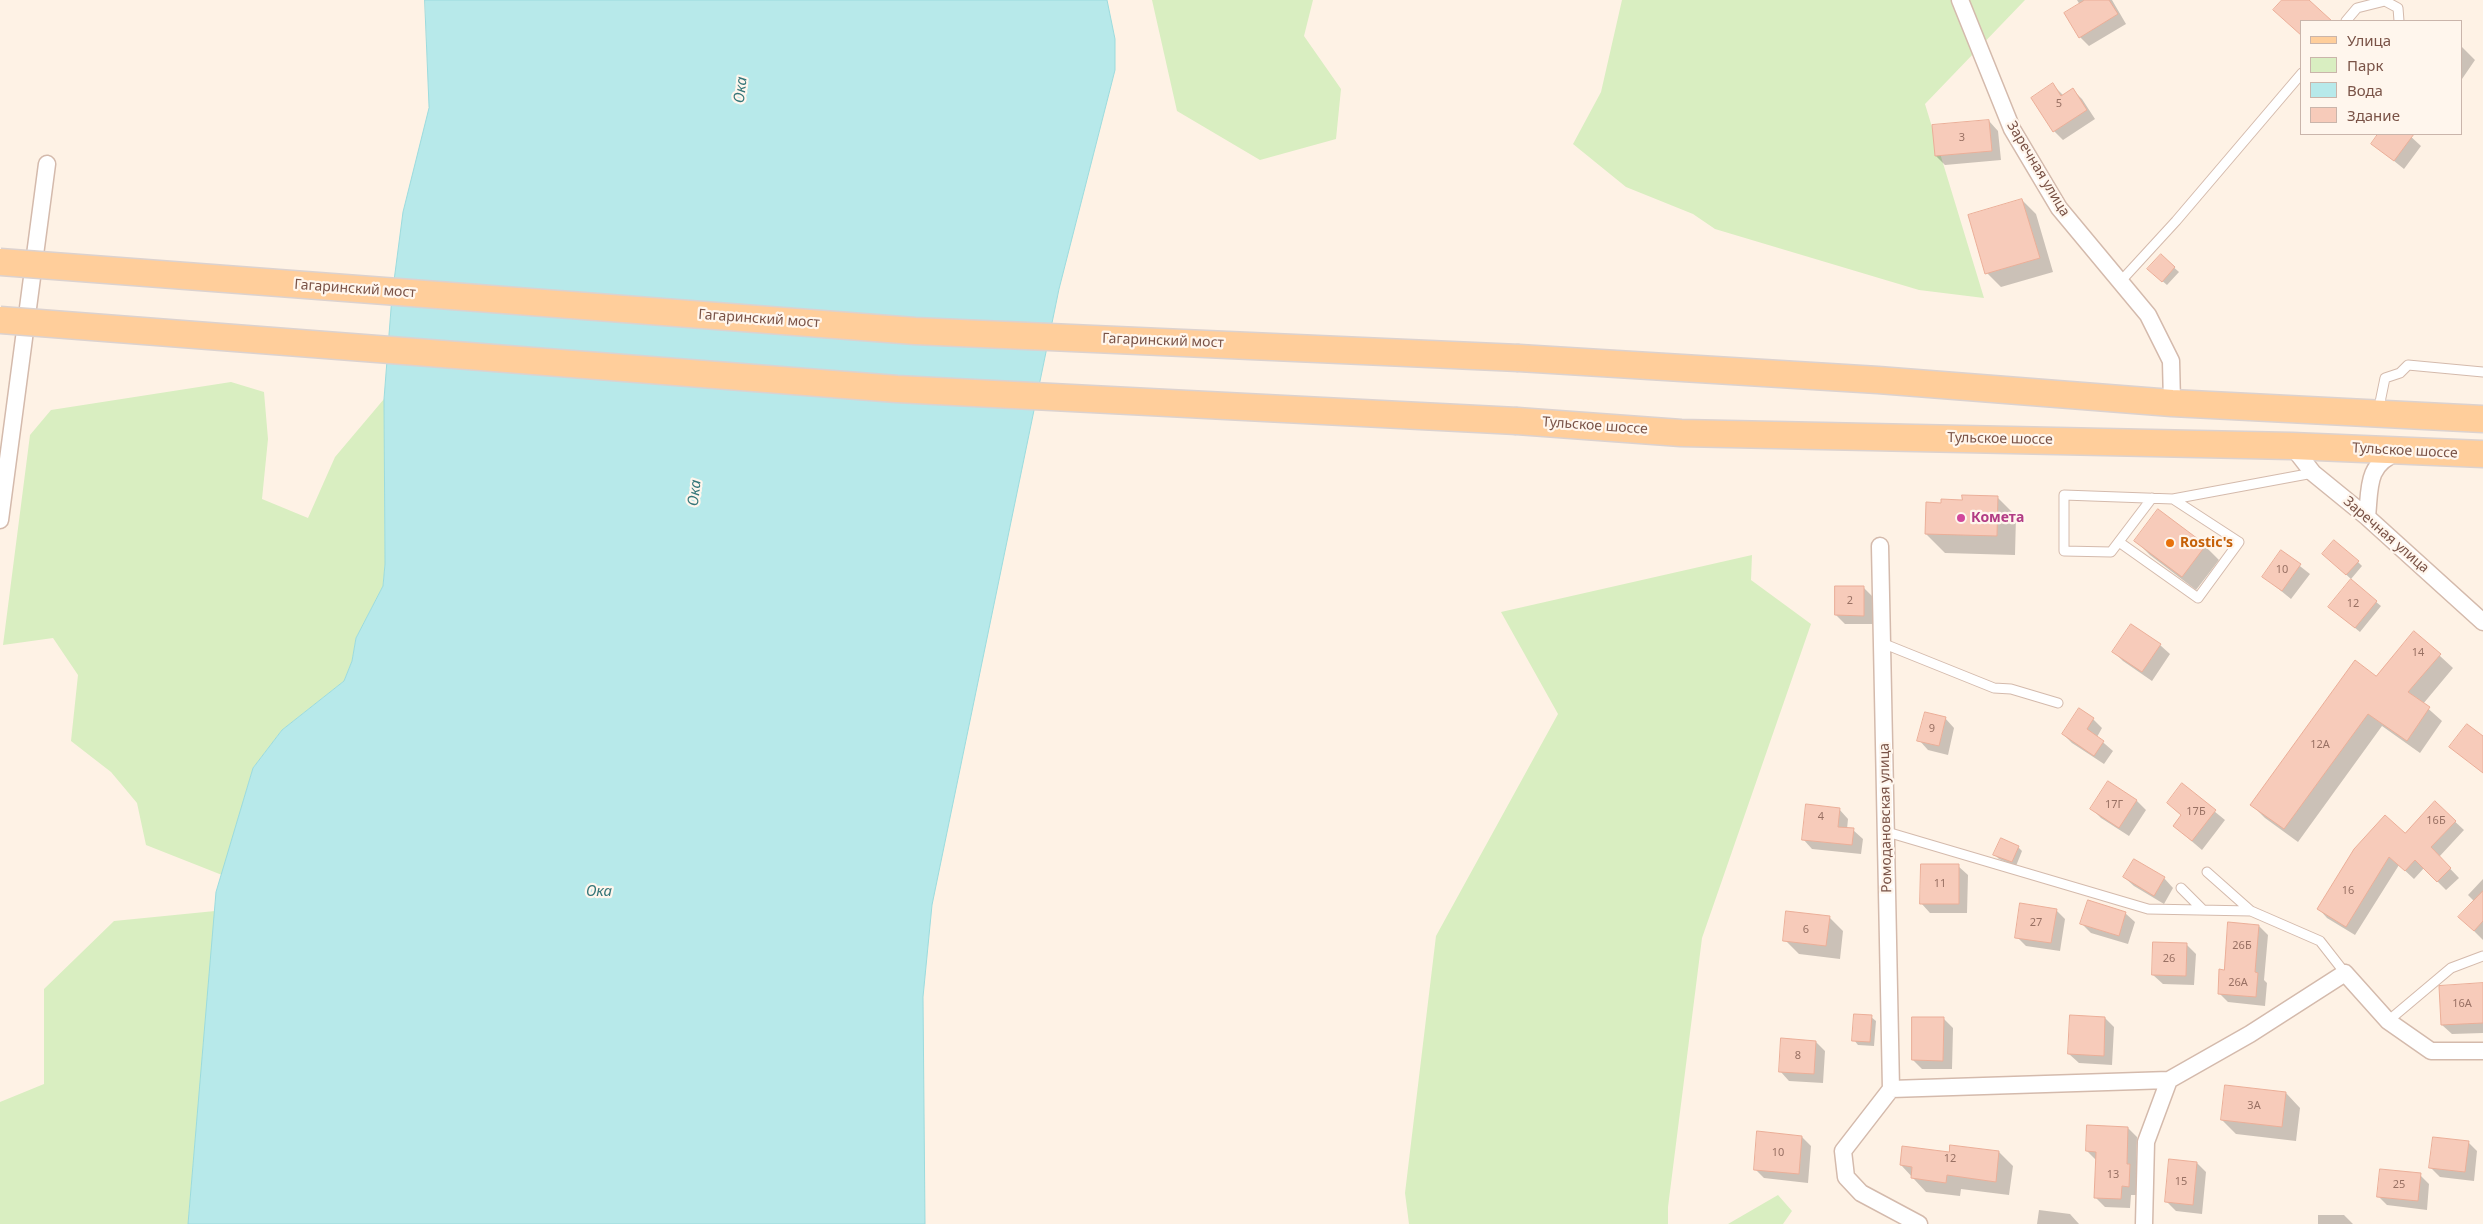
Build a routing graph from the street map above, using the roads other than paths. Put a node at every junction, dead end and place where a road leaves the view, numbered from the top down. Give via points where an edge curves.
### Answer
1 (1960, 0) edge
2 (2347, 20) edge
3 (2399, 20) edge
4 (2300, 75) edge
5 (47, 164) dead end
6 (0, 262) edge
7 (2120, 282) junction
8 (0, 320) edge
9 (2483, 372) edge
10 (2172, 403) junction
11 (2378, 412) junction
12 (2483, 419) edge
13 (2292, 446) junction
14 (2403, 450) junction
15 (2483, 454) edge
16 (2313, 473) junction
17 (2152, 498) junction
18 (2173, 499) junction
19 (2367, 517) junction
20 (0, 520) edge
21 (2118, 542) junction
22 (1880, 546) dead end
23 (2483, 622) edge
24 (1882, 643) junction
25 (2058, 703) dead end
26 (1887, 832) junction
27 (2207, 872) dead end
28 (2181, 888) dead end
29 (2203, 910) junction
30 (2251, 912) junction
31 (2483, 956) edge
32 (2345, 972) junction
33 (2388, 1021) junction
34 (2483, 1052) edge
35 (2169, 1080) junction
36 (1891, 1089) junction
37 (1919, 1224) edge
38 (2144, 1224) edge

1 - 7 street, Заречная улица via 2012,129 2059,208
2 - 3 lane via 2357,8 2385,1 2398,8
4 - 7 lane
5 - 20 street
6 - 10 main road, Гагаринский мост, bridge via 915,331 1519,358 1878,380
7 - 10 street, Заречная улица via 2148,315 2171,361
8 - 13 main road, Тульское шоссе, bridge via 897,389 1517,421 1681,433
9 - 11 lane via 2408,365 2400,373 2386,378
10 - 11 main road
11 - 12 main road
13 - 14 main road, Тульское шоссе
13 - 16 street, Заречная улица
14 - 15 main road, Тульское шоссе
14 - 19 street via 2383,458 2373,471
16 - 18 lane
16 - 19 street, Заречная улица
17 - 18 lane
17 - 21 lane
17 - 21 lane via 2064,495 2064,551 2111,552
18 - 21 lane via 2239,542 2198,598
19 - 23 street, Заречная улица
22 - 24 street, Ромодановская улица
24 - 25 lane via 1994,688 2012,689
24 - 26 street, Ромодановская улица
26 - 29 lane via 2148,909
26 - 36 street, Ромодановская улица
27 - 30 lane
28 - 29 lane
29 - 30 lane
30 - 32 lane via 2320,941
31 - 33 lane via 2451,968
32 - 33 street
32 - 35 street via 2250,1034
33 - 34 street via 2431,1051
35 - 36 street
35 - 38 street via 2146,1142
36 - 37 street via 1843,1151 1846,1177 1861,1193

